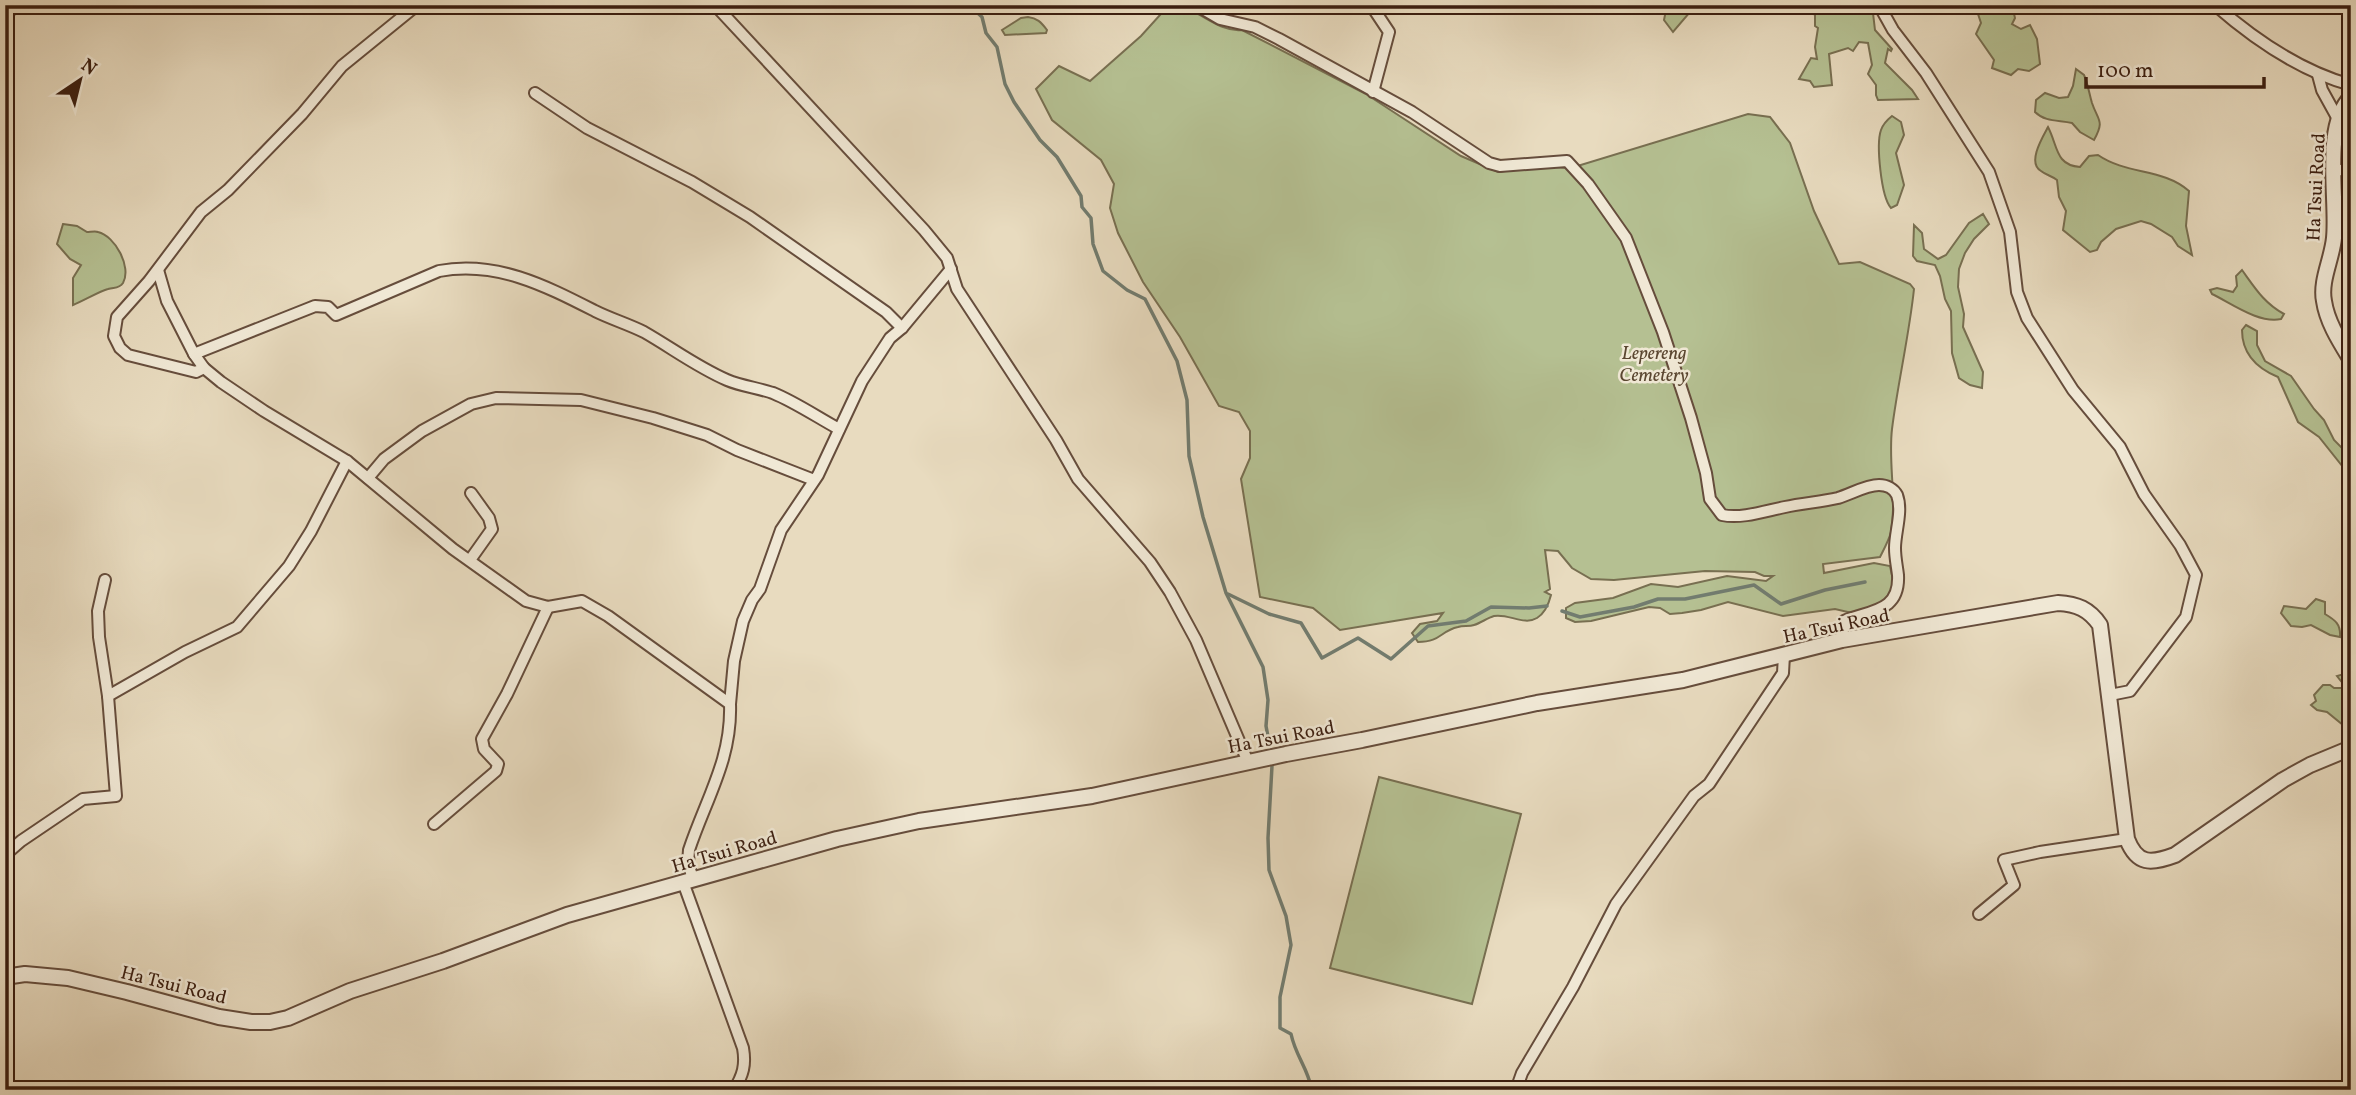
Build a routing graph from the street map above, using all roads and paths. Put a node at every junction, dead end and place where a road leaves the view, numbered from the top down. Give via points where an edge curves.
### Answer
1 (417, 5) edge
2 (715, 5) edge
3 (1196, 5) edge
4 (1371, 5) edge
5 (1879, 5) edge
6 (2215, 5) edge
7 (2318, 75) junction
8 (2351, 86) edge
9 (1373, 92) junction
10 (534, 93) dead end
11 (2351, 97) edge
12 (2338, 119) junction
13 (2333, 167) junction
14 (2351, 173) edge
15 (951, 269) junction
16 (158, 270) junction
17 (902, 328) junction
18 (194, 354) junction
19 (2351, 360) edge
20 (204, 368) junction
21 (839, 429) junction
22 (347, 461) junction
23 (368, 478) junction
24 (814, 480) junction
25 (471, 493) dead end
26 (470, 560) junction
27 (105, 580) dead end
28 (548, 607) junction
29 (1842, 640) junction
30 (1784, 655) junction
31 (2110, 695) junction
32 (108, 696) junction
33 (730, 704) junction
34 (2351, 748) edge
35 (1248, 762) junction
36 (434, 824) dead end
37 (2127, 839) junction
38 (5, 855) edge
39 (688, 881) junction
40 (1979, 914) dead end
41 (5, 977) edge
42 (734, 1090) edge
43 (1516, 1090) edge

1 - 16 street via 342,66 302,114 201,212
2 - 15 street via 924,230
3 - 9 street via 1220,19 1255,27
4 - 9 street via 1389,32
5 - 31 street via 1989,172 2010,232 2017,292 2027,318 2073,390 2120,447 2196,575 2186,617 2130,691
6 - 7 street via 2294,63
7 - 8 street
7 - 12 street
9 - 29 street via 1489,163 1567,161 1588,184 1632,253 1691,418 1710,499 1721,515 1821,501 1879,485 1891,487 1899,506 1895,531 1898,589 1885,608 1844,621
10 - 17 street via 587,128 750,217
11 - 12 street, Ha Tsui Road
12 - 13 street, Ha Tsui Road
13 - 14 street
13 - 19 street, Ha Tsui Road via 2335,232 2324,301
15 - 17 street
15 - 35 street via 957,289 1078,479 1170,592 1196,640
16 - 18 street via 167,301
16 - 20 street via 117,317 114,336 128,355 196,372
17 - 21 street via 890,338 862,381
18 - 20 street
18 - 21 street via 315,306 328,307 336,315 439,271 475,268 508,273 554,289 729,381 773,393
20 - 22 street
21 - 24 street
22 - 23 street
22 - 32 street via 289,566 237,627
23 - 24 street via 384,459 422,431 471,404 496,398 581,400 653,418 707,435
23 - 26 street
24 - 33 street via 780,530 760,589 743,621
25 - 26 street via 492,529
26 - 28 street via 526,601
27 - 32 street via 98,611
28 - 33 street via 582,601
28 - 36 street via 482,739 484,749 498,764 496,771
29 - 30 street, Ha Tsui Road
29 - 31 street, Ha Tsui Road via 2074,604 2093,615 2099,625
30 - 35 street, Ha Tsui Road via 1683,680 1537,703
30 - 43 street via 1783,673 1709,784 1694,796 1616,904
31 - 37 street, Ha Tsui Road
32 - 38 street via 116,796 83,799
33 - 39 street via 729,740 689,850
34 - 37 street via 2283,780 2175,855 2146,861 2133,854
35 - 39 street, Ha Tsui Road via 1092,796 919,821
37 - 40 street via 2004,859 2014,885
39 - 41 street, Ha Tsui Road via 567,915 270,1022 219,1017 68,978
39 - 42 street via 743,1048 746,1063

